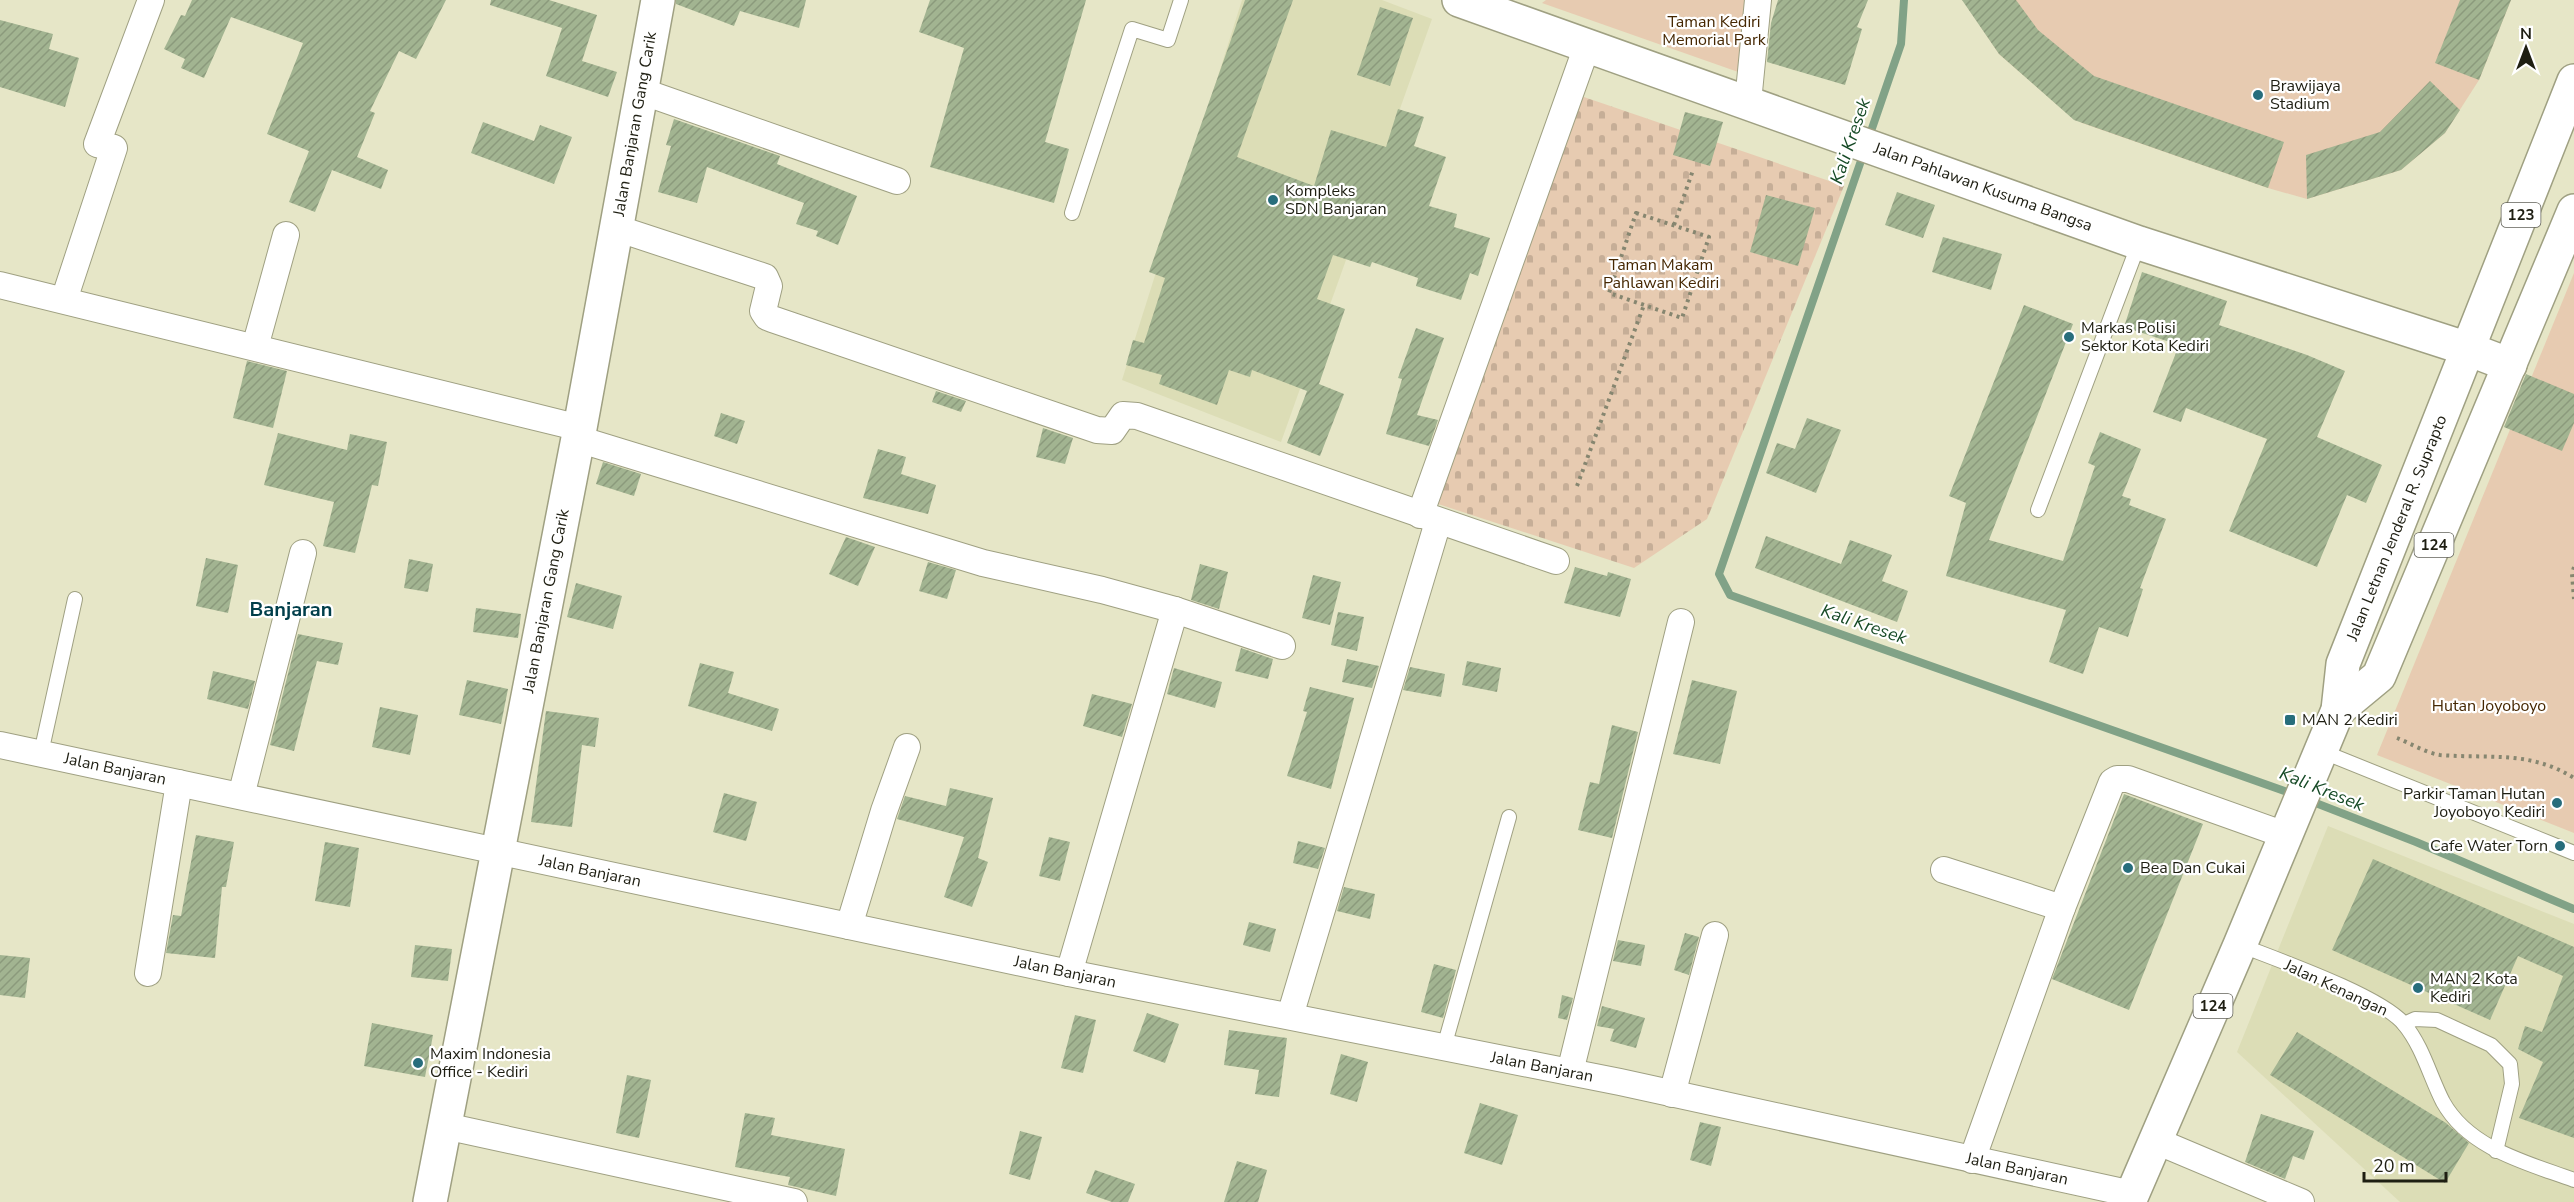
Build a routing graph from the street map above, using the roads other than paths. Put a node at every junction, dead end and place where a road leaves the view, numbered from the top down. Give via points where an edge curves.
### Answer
1 (151, 0) edge
2 (658, 0) edge
3 (1181, 0) edge
4 (1758, 0) edge
5 (1481, 3) edge
6 (1587, 46) junction
7 (2574, 81) edge
8 (641, 91) junction
9 (1748, 102) junction
10 (897, 181) dead end
11 (2574, 211) edge
12 (1072, 213) dead end
13 (616, 228) junction
14 (286, 235) dead end
15 (2139, 243) junction
16 (0, 285) edge
17 (64, 300) junction
18 (255, 347) junction
19 (2468, 349) junction
20 (2510, 365) junction
21 (579, 433) junction
22 (2038, 510) dead end
23 (1429, 519) junction
24 (303, 552) dead end
25 (1556, 561) dead end
26 (75, 599) dead end
27 (1175, 610) junction
28 (1681, 622) dead end
29 (1282, 646) dead end
30 (2338, 710) junction
31 (0, 745) edge
32 (907, 747) dead end
33 (41, 753) junction
34 (2318, 757) junction
35 (179, 783) junction
36 (240, 796) junction
37 (1509, 817) dead end
38 (2290, 823) junction
39 (497, 850) junction
40 (2574, 853) edge
41 (1944, 870) dead end
42 (2062, 908) junction
43 (849, 926) junction
44 (1715, 935) dead end
45 (2240, 945) junction
46 (148, 973) dead end
47 (1069, 973) junction
48 (1290, 1016) junction
49 (2404, 1024) junction
50 (1444, 1047) junction
51 (1570, 1072) junction
52 (1672, 1094) junction
53 (445, 1126) junction
54 (2154, 1140) junction
55 (2496, 1151) junction
56 (1972, 1160) junction
57 (2574, 1180) edge
58 (2130, 1198) edge
59 (430, 1202) edge
60 (794, 1202) edge
61 (2301, 1202) edge

1 - 17 street via 97,144 114,148
2 - 8 main road, Jalan Banjaran Gang Carik
3 - 12 lane via 1168,40 1132,28
4 - 9 street
5 - 6 main road, Jalan Pahlawan Kusuma Bangsa
6 - 9 main road, Jalan Pahlawan Kusuma Bangsa
6 - 23 street
7 - 19 main road, 123
8 - 10 street
8 - 13 main road, Jalan Banjaran Gang Carik
9 - 15 main road, Jalan Pahlawan Kusuma Bangsa
11 - 20 main road, Jalan Letnan Jenderal R. Suprapto
13 - 21 main road, Jalan Banjaran Gang Carik
13 - 23 street via 762,275 769,286 763,310 772,319 1097,430 1112,431 1123,415 1137,416
14 - 18 street
15 - 19 main road, Jalan Pahlawan Kusuma Bangsa
15 - 22 lane
16 - 17 street
17 - 18 street
18 - 21 street
19 - 20 main road, Jalan Pahlawan Kusuma Bangsa
19 - 30 main road, Jalan Letnan Jenderal R. Suprapto / 124 via 2343,664
20 - 30 main road, Jalan Letnan Jenderal R. Suprapto / 124 via 2379,676
21 - 27 street via 983,563
21 - 39 main road, Jalan Banjaran Gang Carik
23 - 25 street
23 - 48 street
24 - 36 street
26 - 33 lane
27 - 29 street
27 - 47 street
28 - 51 street
30 - 34 main road, Jalan Letnan Jenderal R. Suprapto / 124
31 - 33 street, Jalan Banjaran
32 - 43 street
33 - 35 street, Jalan Banjaran
34 - 38 main road, Jalan Letnan Jenderal R. Suprapto / 124
34 - 40 lane
35 - 36 street, Jalan Banjaran
35 - 46 street
36 - 39 street, Jalan Banjaran
37 - 50 lane
38 - 42 street via 2117,779 2107,789
38 - 45 main road, Jalan Letnan Jenderal R. Suprapto / 124
39 - 43 street, Jalan Banjaran
39 - 53 main road, Jalan Banjaran Gang Carik
41 - 42 street
42 - 56 street
43 - 47 street, Jalan Banjaran
44 - 52 street
45 - 49 lane, Jalan Kenangan via 2381,1006
45 - 54 main road, Jalan Letnan Jenderal R. Suprapto / 124
47 - 48 street, Jalan Banjaran
48 - 50 street, Jalan Banjaran
49 - 55 lane, Jalan Kenangan via 2444,1104 2464,1128
49 - 55 lane via 2415,1019 2437,1020 2492,1045 2510,1064 2512,1084
50 - 51 street, Jalan Banjaran
51 - 52 street, Jalan Banjaran
52 - 56 street, Jalan Banjaran
53 - 59 main road, Jalan Banjaran Gang Carik
53 - 60 street
54 - 58 main road, Jalan Letnan Jenderal R. Suprapto / 124
54 - 61 street
55 - 57 lane, Jalan Kenangan
56 - 58 street, Jalan Banjaran

